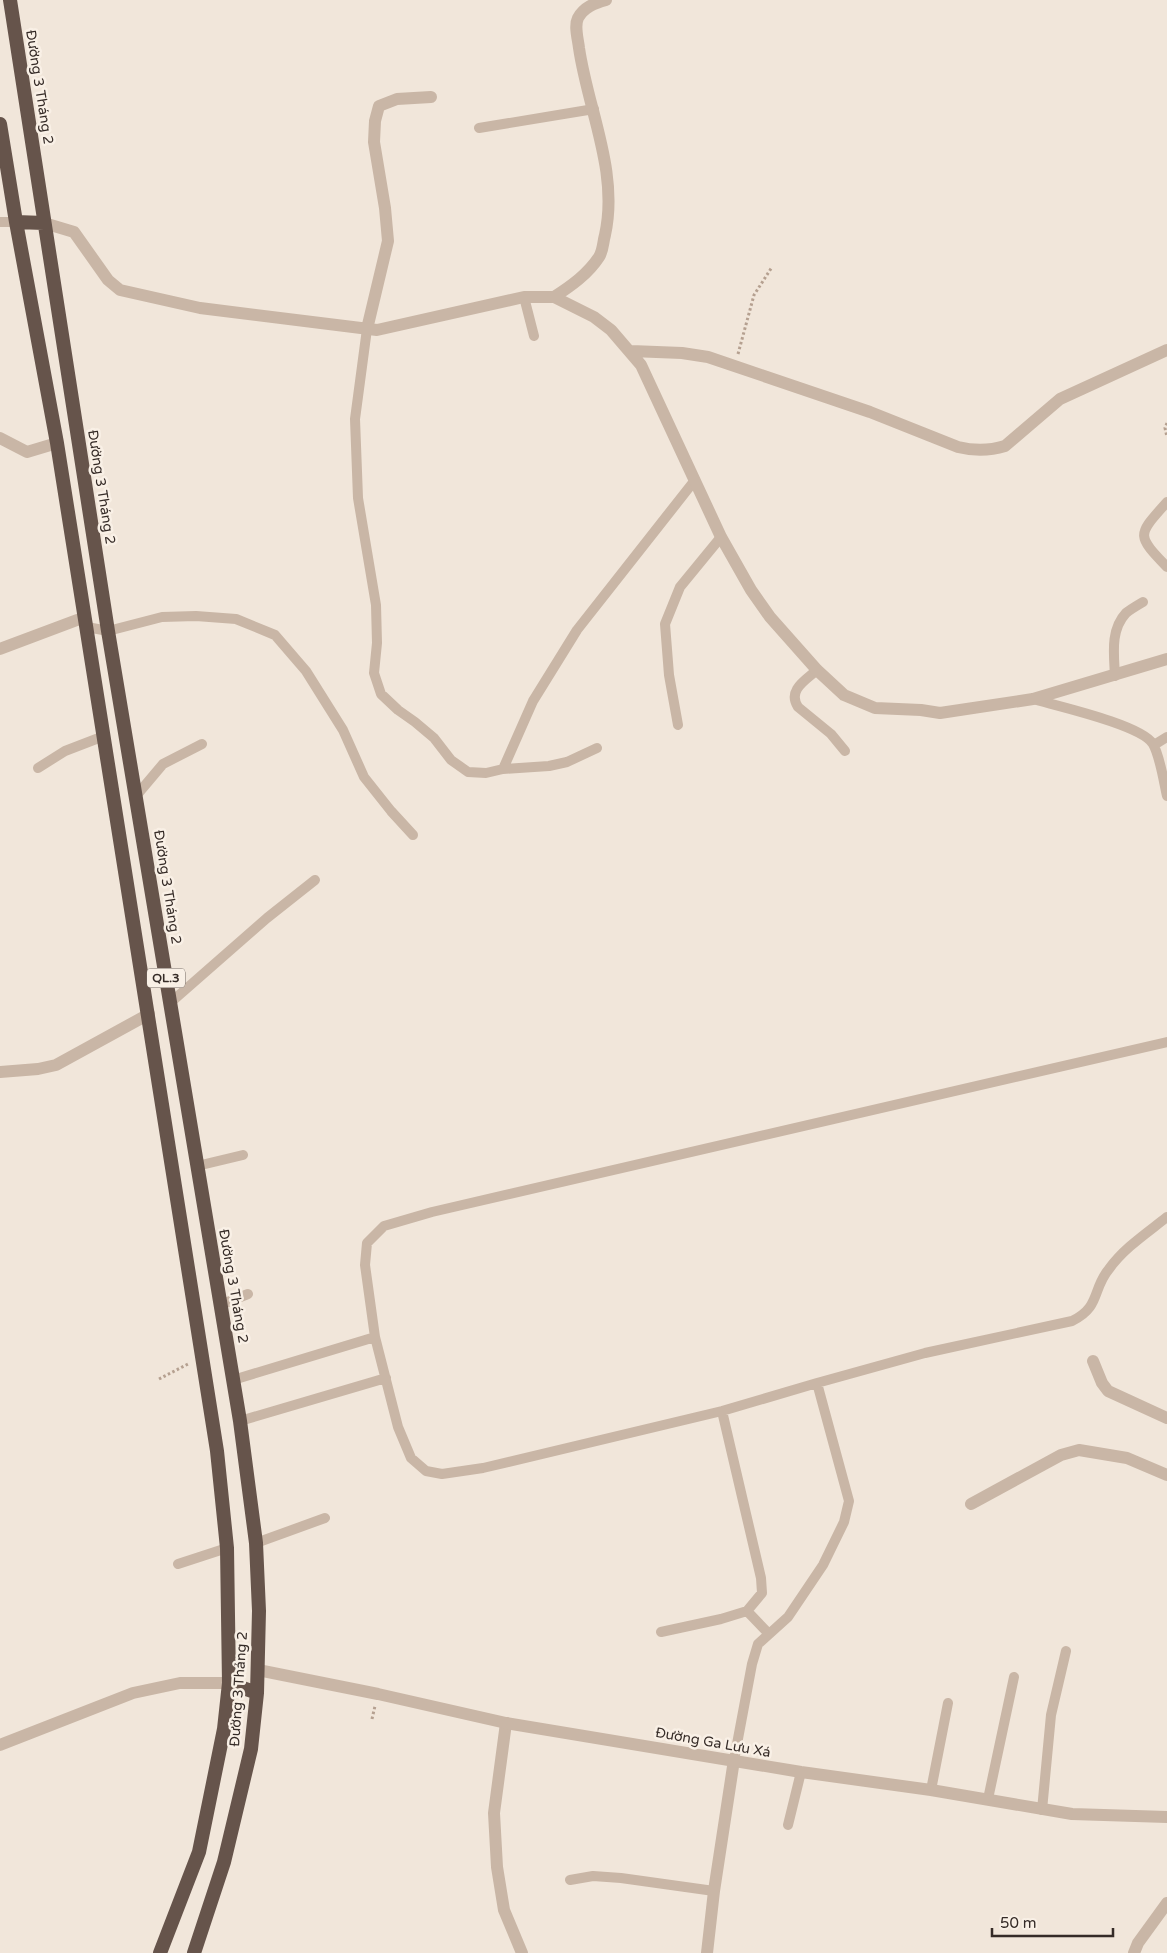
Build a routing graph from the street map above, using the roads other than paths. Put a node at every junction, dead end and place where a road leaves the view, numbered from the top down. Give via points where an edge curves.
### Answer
1 (10, 0) edge
2 (606, 0) edge
3 (431, 97) dead end
4 (594, 109) junction
5 (0, 124) edge
6 (479, 128) dead end
7 (0, 222) edge
8 (16, 222) junction
9 (44, 223) junction
10 (524, 297) junction
11 (554, 297) junction
12 (367, 329) junction
13 (534, 336) dead end
14 (1167, 350) edge
15 (631, 351) junction
16 (0, 438) edge
17 (57, 443) junction
18 (695, 480) junction
19 (1167, 502) edge
20 (721, 537) junction
21 (1167, 567) edge
22 (1143, 602) dead end
23 (86, 622) junction
24 (108, 631) junction
25 (0, 648) edge
26 (1167, 659) edge
27 (817, 670) junction
28 (1115, 676) junction
29 (1033, 699) junction
30 (678, 725) dead end
31 (104, 736) junction
32 (1167, 738) edge
33 (202, 744) dead end
34 (1154, 745) junction
35 (597, 748) dead end
36 (845, 752) dead end
37 (38, 768) dead end
38 (503, 768) junction
39 (136, 796) junction
40 (1167, 796) edge
41 (413, 835) dead end
42 (315, 880) dead end
43 (170, 1003) junction
44 (149, 1014) junction
45 (1167, 1042) edge
46 (0, 1072) edge
47 (243, 1155) dead end
48 (197, 1166) junction
49 (1167, 1217) edge
50 (248, 1294) dead end
51 (220, 1305) junction
52 (375, 1337) junction
53 (1094, 1361) dead end
54 (386, 1378) junction
55 (233, 1380) junction
56 (817, 1383) junction
57 (722, 1411) junction
58 (1167, 1418) edge
59 (240, 1422) junction
60 (1167, 1476) edge
61 (971, 1504) dead end
62 (325, 1518) dead end
63 (256, 1543) junction
64 (227, 1548) junction
65 (178, 1564) dead end
66 (747, 1612) junction
67 (661, 1632) dead end
68 (769, 1634) junction
69 (1066, 1651) dead end
70 (258, 1670) junction
71 (1014, 1677) dead end
72 (229, 1683) junction
73 (257, 1693) junction
74 (948, 1703) dead end
75 (506, 1723) junction
76 (0, 1745) edge
77 (734, 1760) junction
78 (801, 1772) junction
79 (931, 1790) junction
80 (988, 1799) junction
81 (1042, 1810) junction
82 (1167, 1817) edge
83 (788, 1826) dead end
84 (570, 1880) dead end
85 (714, 1891) junction
86 (1167, 1903) edge
87 (160, 1953) edge
88 (194, 1953) edge
89 (522, 1953) edge
90 (707, 1953) edge
91 (1134, 1953) edge

1 - 9 highway, Đường 3 Tháng 2 / QL.3
2 - 4 street via 586,7 578,18 582,66
3 - 12 street via 397,98 379,106 374,142 388,241
4 - 6 lane
4 - 11 street via 606,171 609,216 600,256 578,281
5 - 8 highway, Đường 3 Tháng 2 / QL.3
7 - 8 lane
8 - 9 highway
8 - 17 highway, Đường 3 Tháng 2 / QL.3
9 - 12 street via 74,232 108,280 120,290 200,308
9 - 24 highway, Đường 3 Tháng 2 / QL.3
10 - 11 street
10 - 12 street via 377,330
10 - 13 lane
11 - 15 street via 594,317
12 - 38 lane via 355,419 358,498 376,605 374,673 381,694 434,738 451,760 468,772 486,773
14 - 15 street via 1060,399 1005,446 981,450 958,447 870,412 708,357
15 - 18 street via 641,365
16 - 17 street via 27,452
17 - 23 highway, Đường 3 Tháng 2 / QL.3
18 - 20 street
18 - 38 lane via 577,630 533,701
19 - 21 lane via 1144,528 1142,536 1146,546
20 - 27 street via 765,610
20 - 30 lane via 680,586 665,624 669,675
22 - 28 lane via 1127,612 1117,628
23 - 24 lane
23 - 25 street
23 - 31 highway, Đường 3 Tháng 2 / QL.3
24 - 39 highway, Đường 3 Tháng 2 / QL.3
24 - 41 lane via 162,617 196,616 236,619 275,635 312,680 343,730 364,777
26 - 28 street
27 - 29 street via 844,695 875,708 940,713
27 - 36 lane via 796,689 795,702 831,734
28 - 29 street
29 - 34 lane via 1141,733
31 - 37 lane via 65,751
31 - 44 highway, Đường 3 Tháng 2 / QL.3
32 - 34 lane
33 - 39 lane via 163,764
34 - 40 lane
35 - 38 lane via 567,762 549,766
39 - 43 highway, Đường 3 Tháng 2 / QL.3
42 - 43 lane
43 - 48 highway, Đường 3 Tháng 2 / QL.3
44 - 46 street via 56,1065
44 - 64 highway, Đường 3 Tháng 2 / QL.3 via 217,1451
45 - 52 lane via 432,1212 384,1226 367,1243 365,1265
47 - 48 lane
48 - 51 highway, Đường 3 Tháng 2 / QL.3
49 - 56 lane via 1107,1270 1092,1305 1078,1318 925,1353
50 - 51 lane
51 - 55 highway, Đường 3 Tháng 2 / QL.3
52 - 54 lane
52 - 55 lane
53 - 58 street via 1108,1391
54 - 57 lane via 398,1428 411,1458 426,1471 442,1474 482,1468
54 - 59 lane
55 - 59 highway, Đường 3 Tháng 2 / QL.3
56 - 57 lane
56 - 68 lane via 849,1501 844,1522 823,1565 788,1617
57 - 66 lane via 761,1578 762,1593
59 - 63 highway, Đường 3 Tháng 2 / QL.3
60 - 61 street via 1127,1458 1079,1450 1061,1455
62 - 63 lane
63 - 70 highway, Đường 3 Tháng 2 / QL.3
64 - 65 lane
64 - 72 highway, Đường 3 Tháng 2 / QL.3
66 - 67 lane
66 - 68 lane
68 - 77 lane via 758,1644 752,1664
69 - 81 lane via 1051,1715
70 - 73 highway, Đường 3 Tháng 2 / QL.3
70 - 75 street, Đường Ga Lưu Xá
71 - 80 lane
72 - 73 highway
72 - 76 street via 180,1683 133,1693
72 - 87 highway, Đường 3 Tháng 2 / QL.3 via 224,1729 199,1852
73 - 88 highway, Đường 3 Tháng 2 / QL.3 via 251,1749 224,1862
74 - 79 lane
75 - 77 street, Đường Ga Lưu Xá
75 - 89 street via 494,1812 497,1867 504,1910
77 - 78 street, Đường Ga Lưu Xá
77 - 85 street
78 - 79 street, Đường Ga Lưu Xá
78 - 83 lane
79 - 80 street, Đường Ga Lưu Xá
80 - 81 street, Đường Ga Lưu Xá
81 - 82 street, Đường Ga Lưu Xá
84 - 85 lane via 593,1876 621,1878
85 - 90 street
86 - 91 street

